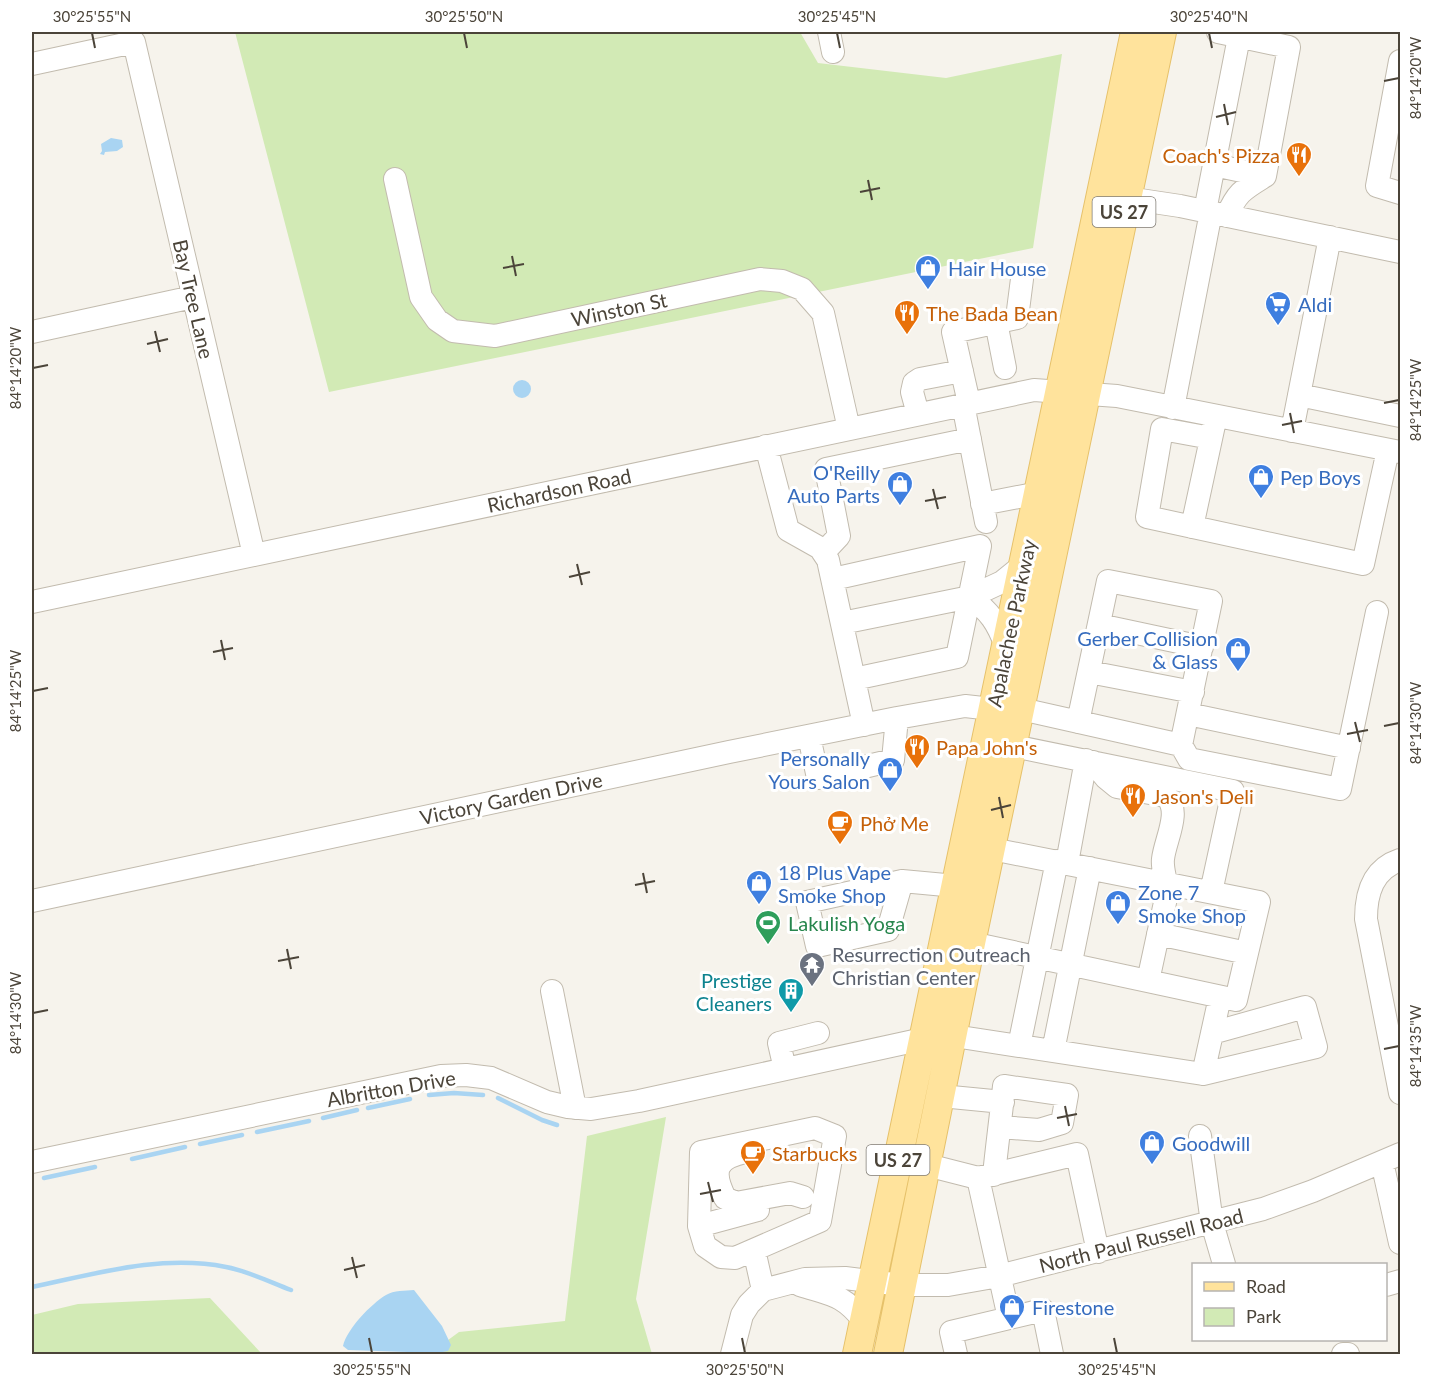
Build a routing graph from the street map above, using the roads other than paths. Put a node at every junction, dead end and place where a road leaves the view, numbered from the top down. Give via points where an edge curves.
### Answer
1 (1135, 32) edge
2 (1162, 32) edge
3 (1233, 33) edge
4 (1401, 61) edge
5 (32, 64) edge
6 (1214, 165) junction
7 (1265, 176) junction
8 (395, 179) dead end
9 (1401, 193) edge
10 (1127, 198) junction
11 (1215, 213) junction
12 (1330, 237) junction
13 (1401, 252) edge
14 (1022, 279) dead end
15 (193, 297) junction
16 (996, 322) junction
17 (32, 332) edge
18 (1005, 368) dead end
19 (962, 371) junction
20 (1074, 392) junction
21 (1299, 395) junction
22 (966, 404) junction
23 (1173, 408) junction
24 (918, 414) junction
25 (1401, 416) edge
26 (1214, 427) junction
27 (849, 429) junction
28 (1292, 431) junction
29 (970, 440) junction
30 (766, 446) junction
31 (1394, 451) edge
32 (1039, 493) junction
33 (1192, 526) junction
34 (824, 552) junction
35 (254, 555) junction
36 (1023, 565) junction
37 (832, 579) junction
38 (970, 597) junction
39 (32, 602) edge
40 (1377, 612) dead end
41 (880, 615) junction
42 (842, 623) junction
43 (1099, 625) junction
44 (959, 646) junction
45 (1006, 646) junction
46 (1202, 647) junction
47 (1089, 672) junction
48 (854, 679) junction
49 (1192, 692) junction
50 (1021, 709) junction
51 (992, 710) junction
52 (1188, 714) junction
53 (897, 718) junction
54 (1078, 722) junction
55 (864, 725) junction
56 (809, 736) junction
57 (1181, 745) junction
58 (1013, 746) junction
59 (1348, 748) junction
60 (1090, 761) junction
61 (1188, 782) junction
62 (992, 849) junction
63 (1401, 860) edge
64 (1062, 862) junction
65 (1090, 868) junction
66 (902, 881) dead end
67 (1167, 883) junction
68 (1211, 892) junction
69 (955, 894) junction
70 (32, 901) edge
71 (1158, 933) junction
72 (971, 943) junction
73 (1247, 953) junction
74 (941, 957) junction
75 (1038, 957) junction
76 (1070, 964) junction
77 (1148, 981) junction
78 (552, 990) dead end
79 (1220, 997) junction
80 (1212, 1033) junction
81 (954, 1036) junction
82 (923, 1039) junction
83 (1019, 1046) junction
84 (1053, 1051) junction
85 (824, 1061) junction
86 (785, 1069) junction
87 (1203, 1074) junction
88 (1401, 1093) edge
89 (1004, 1094) junction
90 (941, 1096) junction
91 (575, 1108) junction
92 (999, 1127) junction
93 (1200, 1136) dead end
94 (1391, 1158) edge
95 (32, 1162) edge
96 (927, 1165) junction
97 (986, 1176) junction
98 (803, 1197) junction
99 (820, 1221) junction
100 (1212, 1223) junction
101 (699, 1226) junction
102 (1401, 1243) edge
103 (754, 1250) junction
104 (1098, 1252) junction
105 (1224, 1263) edge
106 (999, 1276) junction
107 (873, 1280) junction
108 (793, 1283) junction
109 (902, 1285) junction
110 (763, 1290) junction
111 (1009, 1318) junction
112 (864, 1321) junction
113 (732, 1354) edge
114 (857, 1354) edge
115 (888, 1354) edge
116 (956, 1354) edge
117 (1052, 1354) edge
118 (1343, 1354) edge
119 (1348, 1354) edge

1 - 20 main road, Apalachee Parkway / US 27
2 - 10 main road, Apalachee Parkway / US 27
3 - 6 street
3 - 7 street via 1289,47
4 - 9 street via 1377,186
5 - 15 street, Bay Tree Lane via 134,42
6 - 7 street
6 - 11 street
7 - 11 street
8 - 27 street, Winston St via 421,297 437,320 453,332 495,336 760,279 782,282 802,289 823,313
10 - 11 street
10 - 20 main road, Apalachee Parkway / US 27
11 - 12 street
11 - 23 street
12 - 13 street
12 - 21 street
14 - 16 street via 1017,318
15 - 17 street
15 - 35 street, Bay Tree Lane
16 - 18 street
16 - 19 street via 953,332
19 - 22 street
19 - 24 street via 914,383 912,392
20 - 22 street, Richardson Road via 1034,390
20 - 23 street, Richardson Road
20 - 32 main road, Apalachee Parkway / US 27
20 - 50 main road, Apalachee Parkway / US 27
21 - 25 street
21 - 28 street
22 - 24 street, Richardson Road
22 - 29 street
23 - 26 street, Richardson Road
24 - 27 street, Richardson Road
26 - 28 street
26 - 33 street
26 - 33 street via 1162,429 1147,517
27 - 30 street, Richardson Road
28 - 31 street
29 - 32 street via 984,513
29 - 34 street via 826,469 839,536
30 - 34 street via 788,530
30 - 35 street, Richardson Road
31 - 33 street via 1363,564
32 - 36 main road, Apalachee Parkway / US 27
34 - 37 street
35 - 39 street, Richardson Road
36 - 38 street via 1002,582
36 - 45 main road, Apalachee Parkway / US 27
37 - 38 street via 980,546
37 - 42 street
38 - 41 street
38 - 44 street
38 - 45 street via 988,611
40 - 59 street
41 - 42 street
41 - 44 street via 858,628 861,653 871,662
42 - 48 street
43 - 46 street
43 - 46 street via 1108,581 1211,602
43 - 47 street
44 - 48 street via 957,657
45 - 51 main road, Apalachee Parkway / US 27
46 - 49 street
47 - 49 street
47 - 54 street
48 - 55 street
49 - 52 street
50 - 54 street
50 - 58 main road, Apalachee Parkway / US 27
51 - 53 street, Victory Garden Drive via 965,706
51 - 58 main road via 1006,722
51 - 69 main road, Apalachee Parkway / US 27
52 - 57 street
52 - 59 street
53 - 55 street, Victory Garden Drive
53 - 56 street via 893,760 818,778
54 - 57 street
55 - 56 street, Victory Garden Drive
56 - 70 street, Victory Garden Drive
57 - 59 street via 1189,759 1340,789
58 - 60 street
58 - 62 main road, Apalachee Parkway / US 27
60 - 61 street
60 - 64 street
60 - 67 street via 1118,787 1171,800 1173,811 1163,862
61 - 67 street
61 - 68 street via 1233,791
62 - 64 street
62 - 72 main road, Apalachee Parkway / US 27
63 - 88 street via 1386,867 1369,890 1366,919
64 - 65 street
64 - 75 street
65 - 67 street
65 - 76 street
66 - 69 street
67 - 68 street
67 - 71 street
68 - 73 street via 1259,902
69 - 72 main road via 962,934
69 - 74 main road, Apalachee Parkway / US 27
71 - 73 street
71 - 77 street
72 - 74 main road
72 - 75 street
72 - 81 main road, Apalachee Parkway / US 27
73 - 79 street via 1236,1000
74 - 82 main road, Apalachee Parkway / US 27
75 - 76 street
75 - 83 street
76 - 77 street
76 - 84 street
77 - 79 street
78 - 91 street
79 - 80 street
80 - 87 street
80 - 87 street via 1305,1007 1316,1047
81 - 83 street
81 - 90 main road, Apalachee Parkway / US 27
82 - 85 street, Albritton Drive
82 - 107 main road, Apalachee Parkway / US 27
83 - 84 street
84 - 87 street
85 - 86 street, Albritton Drive
85 - 86 street via 816,1025 779,1043
86 - 91 street, Albritton Drive via 621,1105
89 - 90 street
89 - 92 street
89 - 92 street via 1067,1095 1062,1123 1039,1130
90 - 96 main road, Apalachee Parkway / US 27
91 - 95 street, Albritton Drive via 547,1102 491,1078 441,1076
92 - 97 street
93 - 100 street
94 - 100 street, North Paul Russell Road via 1313,1191
94 - 102 street
96 - 97 street
96 - 109 main road, Apalachee Parkway / US 27
97 - 104 street via 1077,1154
97 - 106 street
98 - 99 street
98 - 99 street via 790,1192 736,1203 725,1198 717,1178 718,1167 729,1156 796,1141 811,1144 820,1159 816,1184
98 - 101 street
99 - 101 street via 834,1136 815,1128 701,1152
99 - 103 street
100 - 104 street, North Paul Russell Road
100 - 105 street
101 - 103 street via 705,1246 721,1257 735,1258
103 - 110 street
104 - 106 street, North Paul Russell Road
106 - 109 street, North Paul Russell Road via 948,1285
106 - 111 street
107 - 108 street, North Paul Russell Road via 805,1279
107 - 109 street, North Paul Russell Road
107 - 112 main road, Apalachee Parkway / US 27
108 - 110 street, North Paul Russell Road
108 - 112 street via 839,1297
109 - 115 main road, Apalachee Parkway / US 27
110 - 113 street via 742,1315
111 - 116 street via 951,1332
111 - 117 street via 1043,1310
112 - 114 main road, Apalachee Parkway / US 27
118 - 119 street

